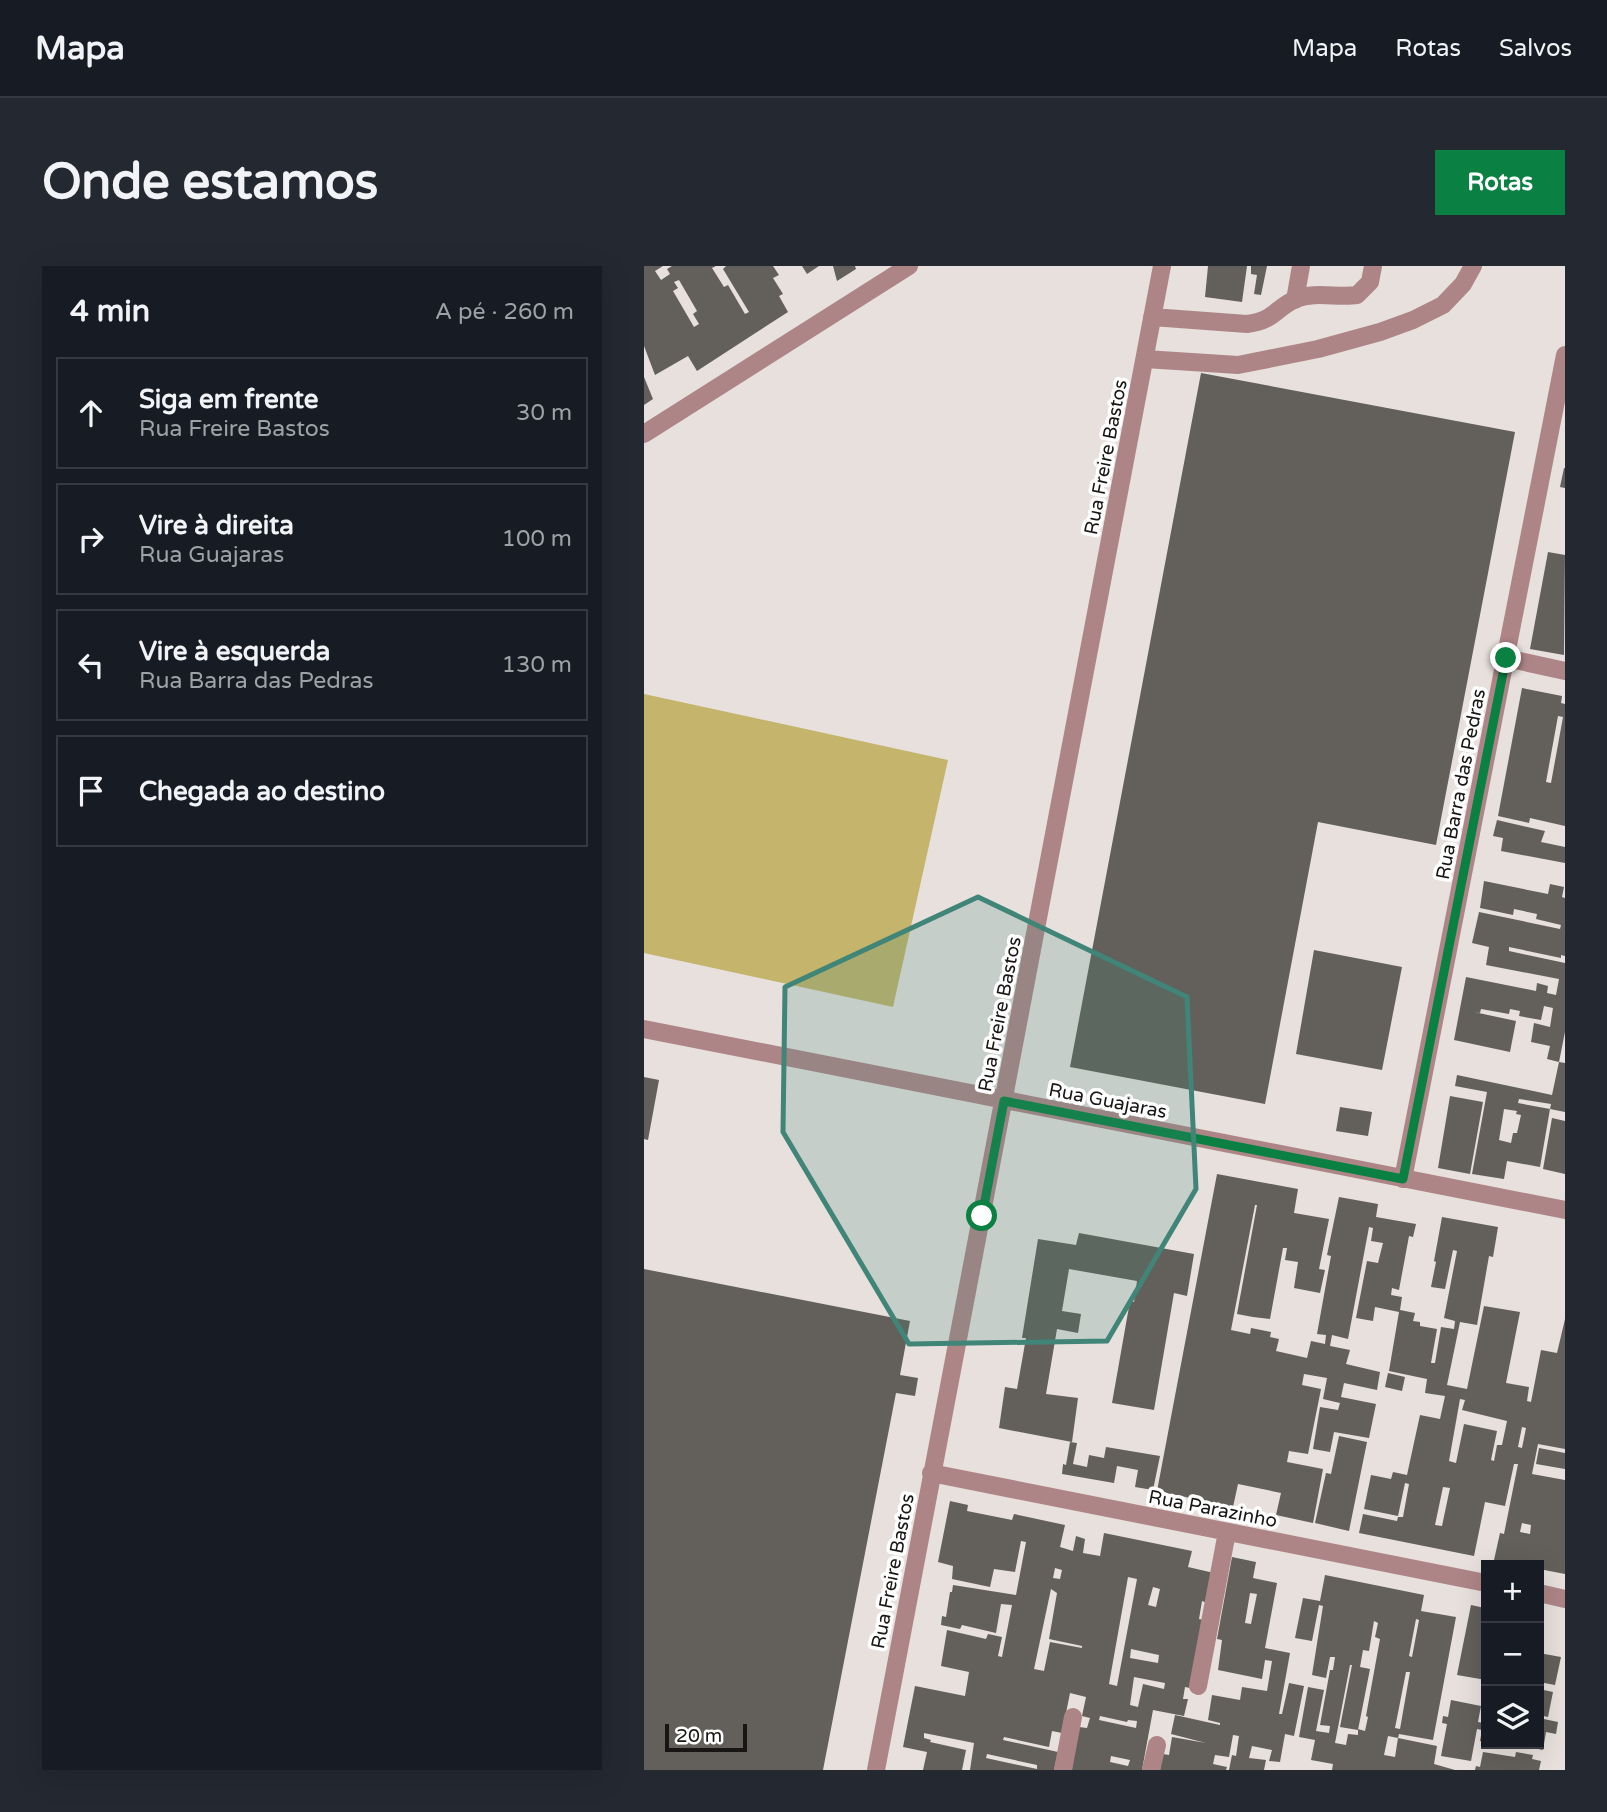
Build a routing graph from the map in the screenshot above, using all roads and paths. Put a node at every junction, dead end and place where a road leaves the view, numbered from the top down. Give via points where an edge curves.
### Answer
1 (909, 266) edge
2 (1162, 266) edge
3 (1301, 266) edge
4 (1373, 266) edge
5 (1473, 266) edge
6 (1295, 300) junction
7 (1152, 317) junction
8 (1565, 355) edge
9 (1145, 359) junction
10 (644, 434) edge
11 (1506, 658) junction
12 (1565, 671) edge
13 (644, 1029) edge
14 (1004, 1101) junction
15 (1403, 1179) junction
16 (1565, 1210) edge
17 (931, 1473) junction
18 (1227, 1532) junction
19 (1481, 1582) edge
20 (1544, 1595) edge
21 (1565, 1599) edge
22 (1198, 1686) dead end
23 (1073, 1717) dead end
24 (1157, 1745) dead end
25 (876, 1770) edge
26 (1063, 1770) edge
27 (1151, 1770) edge

1 - 10 street
2 - 7 street, Rua Freire Bastos
3 - 6 street
4 - 6 street via 1370,282 1357,295
5 - 9 street via 1443,305 1380,332 1238,365
6 - 7 street via 1272,317 1247,324
7 - 9 street, Rua Freire Bastos
8 - 11 street, Rua Barra das Pedras
9 - 14 street, Rua Freire Bastos
11 - 12 street
11 - 15 street, Rua Barra das Pedras
13 - 14 street, Rua Guajaras
14 - 15 street, Rua Guajaras
14 - 17 street, Rua Freire Bastos
15 - 16 street, Rua Guajaras
17 - 18 street, Rua Parazinho
17 - 25 street, Rua Freire Bastos
18 - 19 street, Rua Parazinho
18 - 22 street
20 - 21 street
23 - 26 street
24 - 27 street

